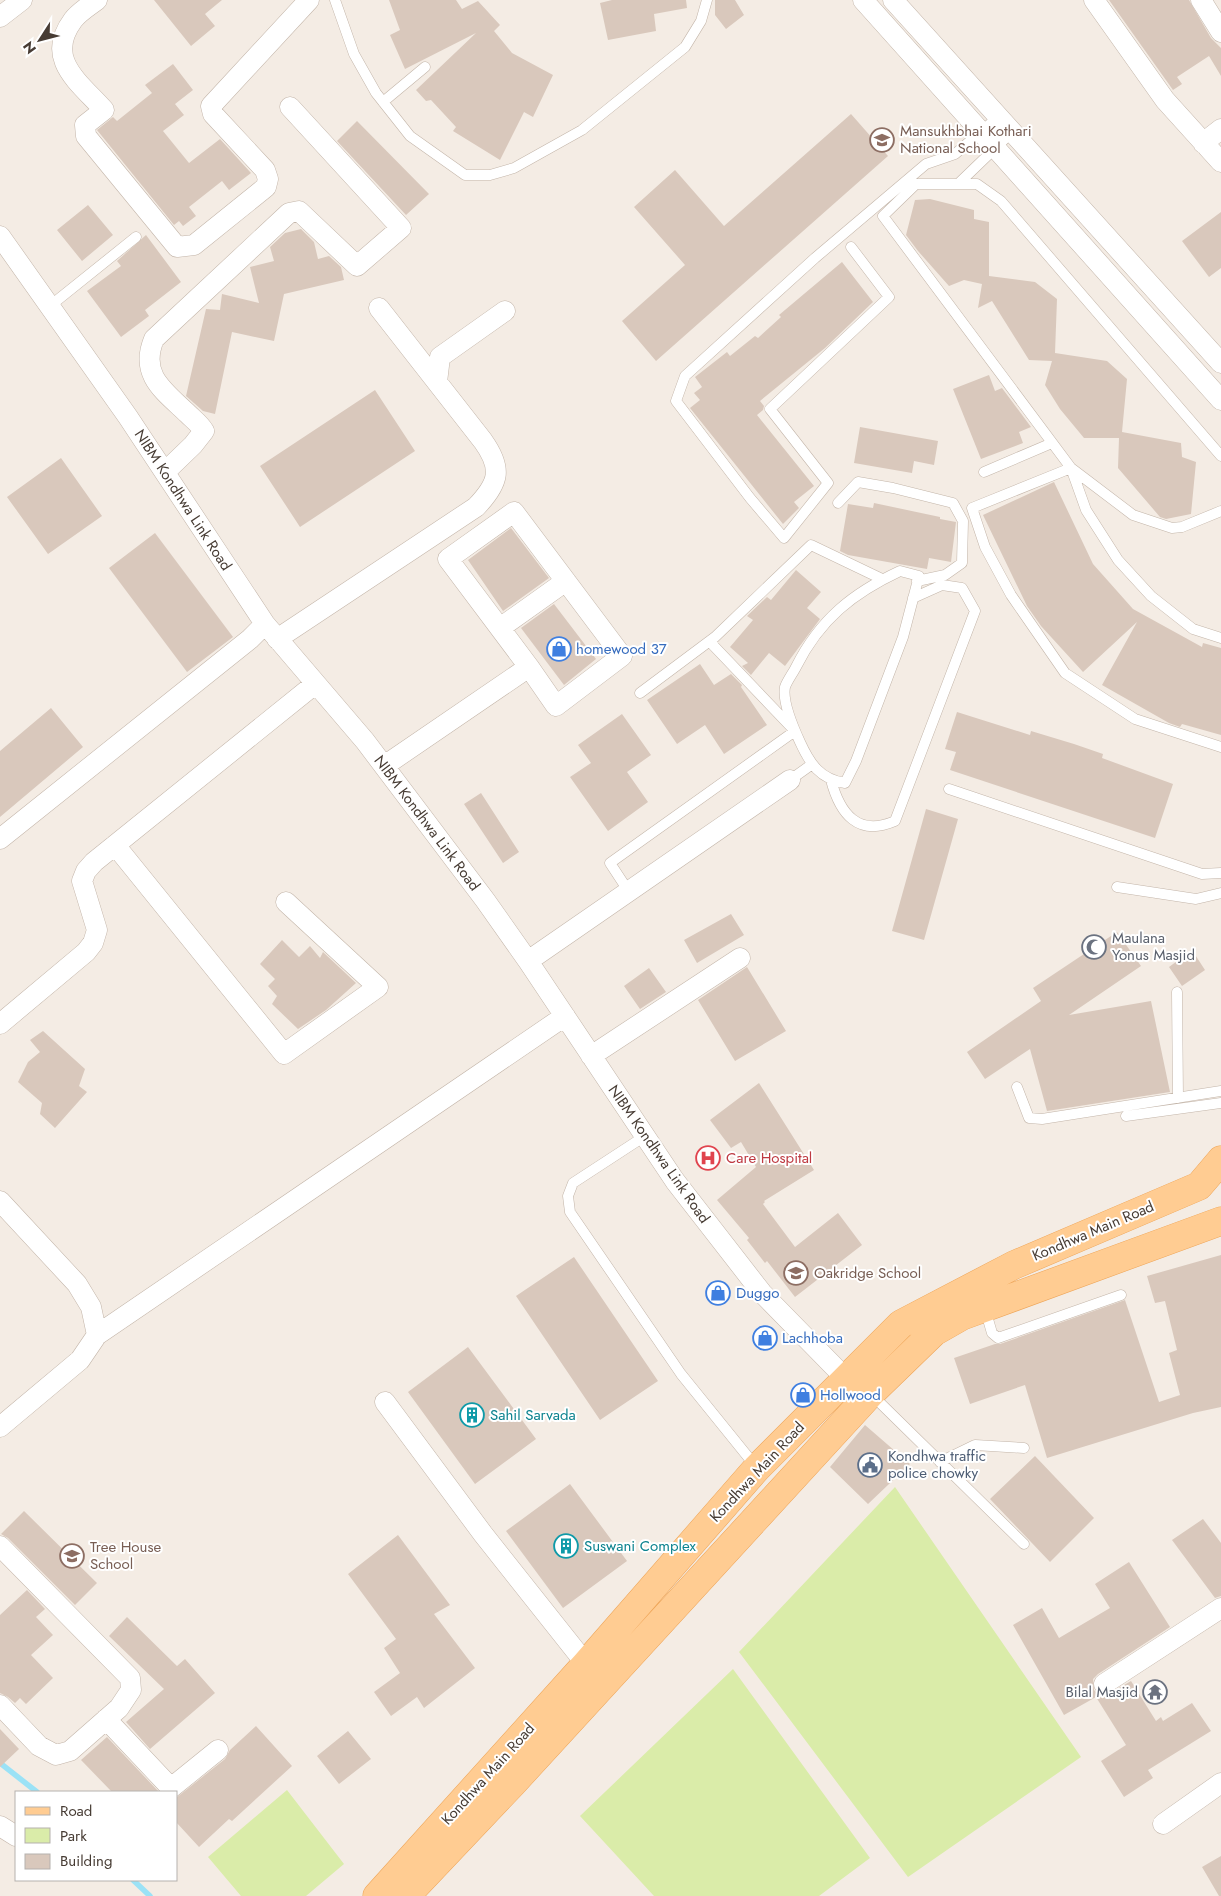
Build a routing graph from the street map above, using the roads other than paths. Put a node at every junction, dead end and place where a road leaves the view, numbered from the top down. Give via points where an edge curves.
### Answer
1 (22, 0) edge
2 (97, 0) edge
3 (309, 0) edge
4 (335, 0) edge
5 (706, 0) edge
6 (863, 0) edge
7 (893, 0) edge
8 (1094, 0) edge
9 (1201, 0) edge
10 (0, 17) edge
11 (1221, 32) edge
12 (425, 67) dead end
13 (383, 102) junction
14 (290, 107) dead end
15 (998, 118) junction
16 (1221, 129) edge
17 (1011, 133) junction
18 (981, 134) junction
19 (1203, 143) junction
20 (994, 149) junction
21 (1221, 162) edge
22 (958, 184) junction
23 (0, 236) edge
24 (136, 237) dead end
25 (851, 248) dead end
26 (50, 306) junction
27 (379, 308) dead end
28 (505, 311) dead end
29 (1221, 363) edge
30 (437, 382) junction
31 (1221, 400) edge
32 (1052, 443) junction
33 (1221, 456) edge
34 (1071, 468) junction
35 (165, 472) junction
36 (984, 472) dead end
37 (838, 504) dead end
38 (1221, 511) edge
39 (882, 579) junction
40 (918, 581) junction
41 (566, 582) junction
42 (913, 598) junction
43 (500, 628) junction
44 (271, 632) junction
45 (1221, 638) edge
46 (710, 642) junction
47 (529, 667) junction
48 (315, 684) junction
49 (640, 693) dead end
50 (795, 731) junction
51 (1221, 747) edge
52 (811, 765) junction
53 (384, 766) junction
54 (790, 780) joint
55 (831, 780) junction
56 (949, 789) dead end
57 (0, 839) edge
58 (115, 845) junction
59 (1221, 872) edge
60 (1117, 887) dead end
61 (629, 892) junction
62 (1221, 893) edge
63 (286, 902) dead end
64 (740, 958) dead end
65 (528, 961) junction
66 (1177, 992) dead end
67 (565, 1016) junction
68 (0, 1024) edge
69 (592, 1056) junction
70 (1017, 1087) dead end
71 (1221, 1091) edge
72 (1178, 1098) junction
73 (1221, 1103) edge
74 (1126, 1116) dead end
75 (644, 1136) junction
76 (1220, 1163) edge
77 (0, 1201) edge
78 (1221, 1221) edge
79 (1121, 1295) dead end
80 (984, 1308) junction
81 (97, 1335) junction
82 (846, 1379) junction
83 (868, 1396) junction
84 (385, 1402) dead end
85 (0, 1427) edge
86 (1024, 1448) dead end
87 (940, 1462) junction
88 (758, 1468) junction
89 (1024, 1544) dead end
90 (0, 1546) edge
91 (1221, 1608) edge
92 (586, 1664) junction
93 (1104, 1684) dead end
94 (604, 1685) junction
95 (0, 1706) edge
96 (106, 1719) junction
97 (218, 1750) dead end
98 (1221, 1783) edge
99 (1163, 1824) dead end
100 (0, 1826) edge
101 (15, 1835) edge
102 (377, 1896) edge
103 (406, 1896) edge

1 - 10 street
2 - 3 street via 74,19 60,53 64,65 104,110 84,125 86,136 177,247 194,246 266,187 265,170 213,114 211,106
4 - 13 lane via 354,54
5 - 13 lane via 701,22 685,47 582,130 514,168 490,176 465,175 410,136
6 - 18 street
7 - 15 street
8 - 19 street via 1165,100
9 - 11 street
12 - 13 lane
14 - 35 street via 401,228 357,266 299,211 289,213 154,339 148,356 152,376 204,431
15 - 17 street
15 - 18 lane
16 - 19 street
17 - 20 lane
17 - 29 street
18 - 20 street
18 - 25 lane via 955,154 926,164 815,258 685,376 676,401 784,538 828,484 770,409 889,297
19 - 21 street
20 - 22 lane
20 - 31 street
22 - 32 lane via 916,184 883,216
22 - 33 lane via 977,184 1001,201
23 - 26 street, NIBM Kondhwa Link Road
24 - 26 lane
26 - 35 street, NIBM Kondhwa Link Road
27 - 30 street
28 - 30 street via 440,357
30 - 44 street via 494,457 496,477 491,492 476,507
32 - 34 lane
32 - 36 lane
34 - 38 lane via 1133,515 1172,528
34 - 45 lane via 1086,510 1118,560 1150,596 1193,629
34 - 51 lane via 972,508 986,547 1011,595 1065,673 1136,719
35 - 44 street, NIBM Kondhwa Link Road
37 - 40 lane via 858,482 953,503 963,521 962,563 945,575
39 - 40 lane via 900,570 918,576
39 - 46 lane via 811,545
39 - 50 lane via 846,602 803,652 785,688
40 - 42 lane
41 - 43 street
41 - 43 street via 514,512 448,559
41 - 47 street via 622,656 556,706
42 - 55 lane via 903,637 856,761 845,783
42 - 55 lane via 942,586 962,588 975,611 895,820 883,826 866,825 848,817 836,801
43 - 47 street
44 - 48 street, NIBM Kondhwa Link Road
44 - 57 street
46 - 49 lane
46 - 50 lane
47 - 53 street
48 - 53 street, NIBM Kondhwa Link Road
48 - 58 street
50 - 52 lane
50 - 61 lane via 610,862
52 - 54 lane
52 - 55 lane
53 - 65 street, NIBM Kondhwa Link Road
54 - 61 street
56 - 59 lane via 1202,874
58 - 63 street via 284,1054 378,987
58 - 68 street via 94,862 82,881 97,930 93,943
60 - 62 lane via 1196,899
61 - 65 street
64 - 69 street
65 - 67 street, NIBM Kondhwa Link Road
66 - 72 lane
67 - 69 street, NIBM Kondhwa Link Road
67 - 81 street
69 - 75 street, NIBM Kondhwa Link Road
70 - 72 lane via 1029,1118 1042,1119
71 - 72 lane
73 - 74 lane
75 - 82 street, NIBM Kondhwa Link Road via 762,1293
75 - 88 lane via 574,1183 568,1196 570,1212 681,1374
76 - 82 main road, Kondhwa Main Road via 1199,1186 1014,1265 901,1324
77 - 81 street via 77,1284 91,1307
78 - 80 main road, Kondhwa Main Road
79 - 80 lane via 998,1338 992,1333
80 - 83 main road, Kondhwa Main Road via 934,1332
81 - 85 street via 80,1360
82 - 83 street, NIBM Kondhwa Link Road
82 - 88 main road, Kondhwa Main Road
83 - 87 lane
83 - 94 main road, Kondhwa Main Road
84 - 92 street via 483,1534
86 - 87 lane via 975,1445
87 - 89 lane
88 - 92 main road, Kondhwa Main Road
90 - 96 street via 130,1678 131,1690 119,1708
91 - 93 street
92 - 94 street
92 - 102 main road, Kondhwa Main Road
94 - 103 main road, Kondhwa Main Road
95 - 96 street via 39,1746 56,1755 70,1751
96 - 97 street via 171,1788
98 - 99 street
100 - 101 street

